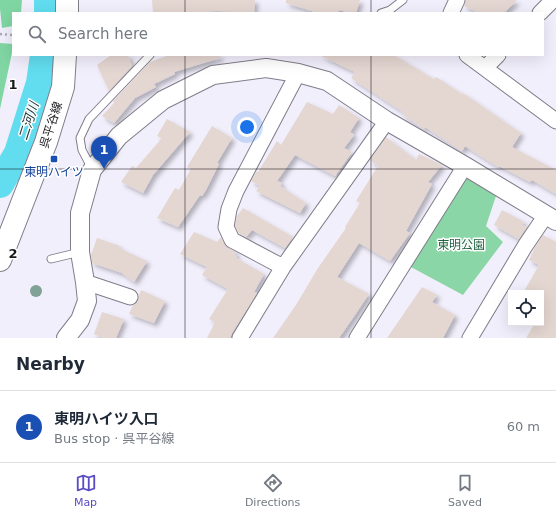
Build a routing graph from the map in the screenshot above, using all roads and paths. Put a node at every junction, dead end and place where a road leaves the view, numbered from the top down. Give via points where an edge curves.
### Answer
1 (67, 0) edge
2 (403, 0) edge
3 (457, 0) edge
4 (553, 0) edge
5 (67, 12) edge
6 (384, 12) edge
7 (451, 12) edge
8 (541, 12) edge
9 (1, 34) edge
10 (12, 34) edge
11 (65, 56) edge
12 (149, 56) edge
13 (468, 56) edge
14 (497, 56) edge
15 (485, 68) junction
16 (298, 73) junction
17 (387, 121) junction
18 (556, 121) edge
19 (464, 166) junction
20 (92, 170) junction
21 (551, 218) edge
22 (80, 252) junction
23 (51, 259) dead end
24 (0, 260) edge
25 (283, 267) junction
26 (85, 282) junction
27 (130, 297) dead end
28 (66, 338) edge
29 (240, 338) edge
30 (357, 338) edge
31 (470, 338) edge

1 - 5 main road
2 - 6 lane
3 - 7 street
4 - 8 street
9 - 10 path
11 - 24 main road, 呉平谷線 via 63,87 48,135
12 - 20 lane via 89,119 80,138 82,150
13 - 15 street
14 - 15 street
15 - 18 street
16 - 17 street via 327,81
16 - 20 street via 266,68 213,75 163,100 119,136
16 - 25 street via 236,192 229,209 226,227 232,240
17 - 19 street
17 - 25 street
19 - 21 street
19 - 30 street
20 - 22 street via 80,213
21 - 31 street via 525,246
22 - 23 lane
22 - 26 street
25 - 29 street
26 - 27 street
26 - 28 street via 87,301 80,320

